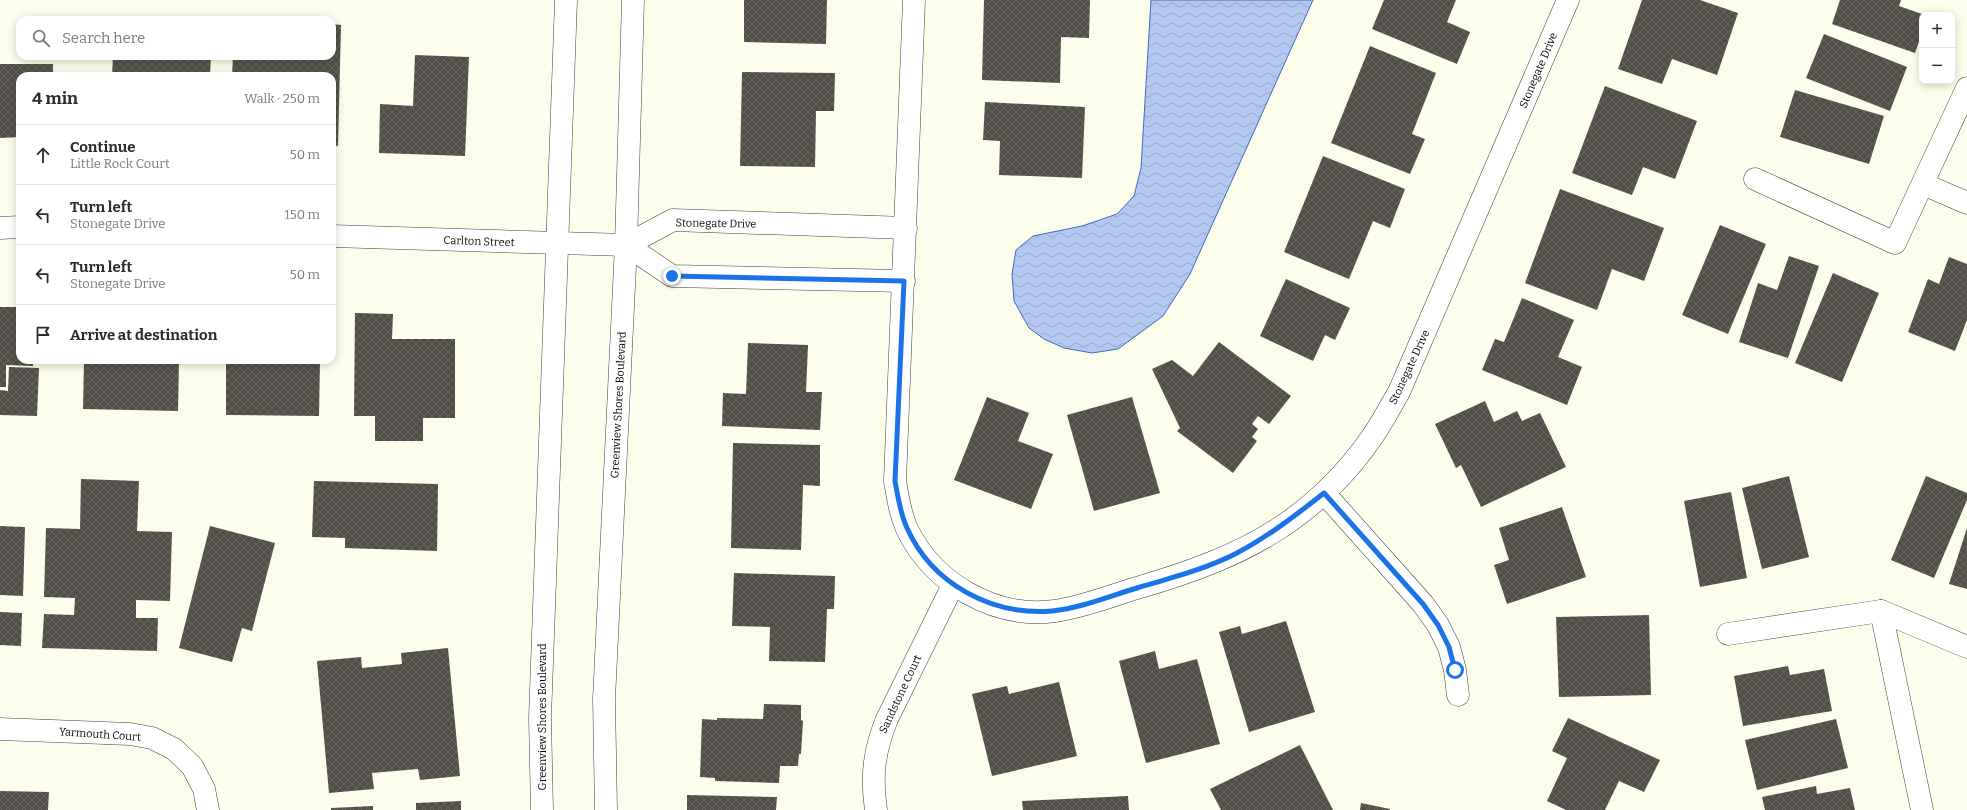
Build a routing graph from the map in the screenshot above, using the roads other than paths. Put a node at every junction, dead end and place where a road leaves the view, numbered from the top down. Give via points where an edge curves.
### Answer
1 (566, 0) edge
2 (633, 0) edge
3 (914, 0) edge
4 (1568, 0) edge
5 (1967, 88) edge
6 (1755, 179) dead end
7 (1923, 184) junction
8 (1967, 203) edge
9 (16, 227) edge
10 (0, 228) edge
11 (906, 228) junction
12 (336, 236) edge
13 (556, 243) junction
14 (626, 245) junction
15 (904, 281) junction
16 (1324, 493) junction
17 (952, 585) junction
18 (1881, 611) junction
19 (1728, 634) dead end
20 (1967, 647) edge
21 (1458, 695) dead end
22 (0, 729) edge
23 (208, 810) edge
24 (542, 810) edge
25 (606, 810) edge
26 (876, 810) edge
27 (1922, 810) edge

1 - 13 street, Greenview Shores Boulevard
2 - 14 street, Greenview Shores Boulevard
3 - 11 street, Stonegate Drive
4 - 16 street, Stonegate Drive via 1399,392 1372,437
5 - 7 street
6 - 7 street via 1895,243
7 - 8 street
9 - 10 street
11 - 14 street, Stonegate Drive via 673,220
11 - 15 street, Stonegate Drive
12 - 13 street, Carlton Street
13 - 14 street, Carlton Street
13 - 24 street, Greenview Shores Boulevard via 540,718
14 - 15 street via 672,276
14 - 25 street, Greenview Shores Boulevard via 604,699
15 - 17 street, Stonegate Drive via 895,481 899,506 919,550
16 - 17 street, Stonegate Drive via 1282,526 1237,553 1188,573 1076,606 1054,611 1029,612 1005,608 981,600
16 - 21 street via 1423,604 1438,625 1449,647
17 - 26 street, Sandstone Court via 878,742 873,790
18 - 19 street
18 - 20 street
18 - 27 street
22 - 23 street, Yarmouth Court via 130,734 152,738 174,749 192,766 204,789

